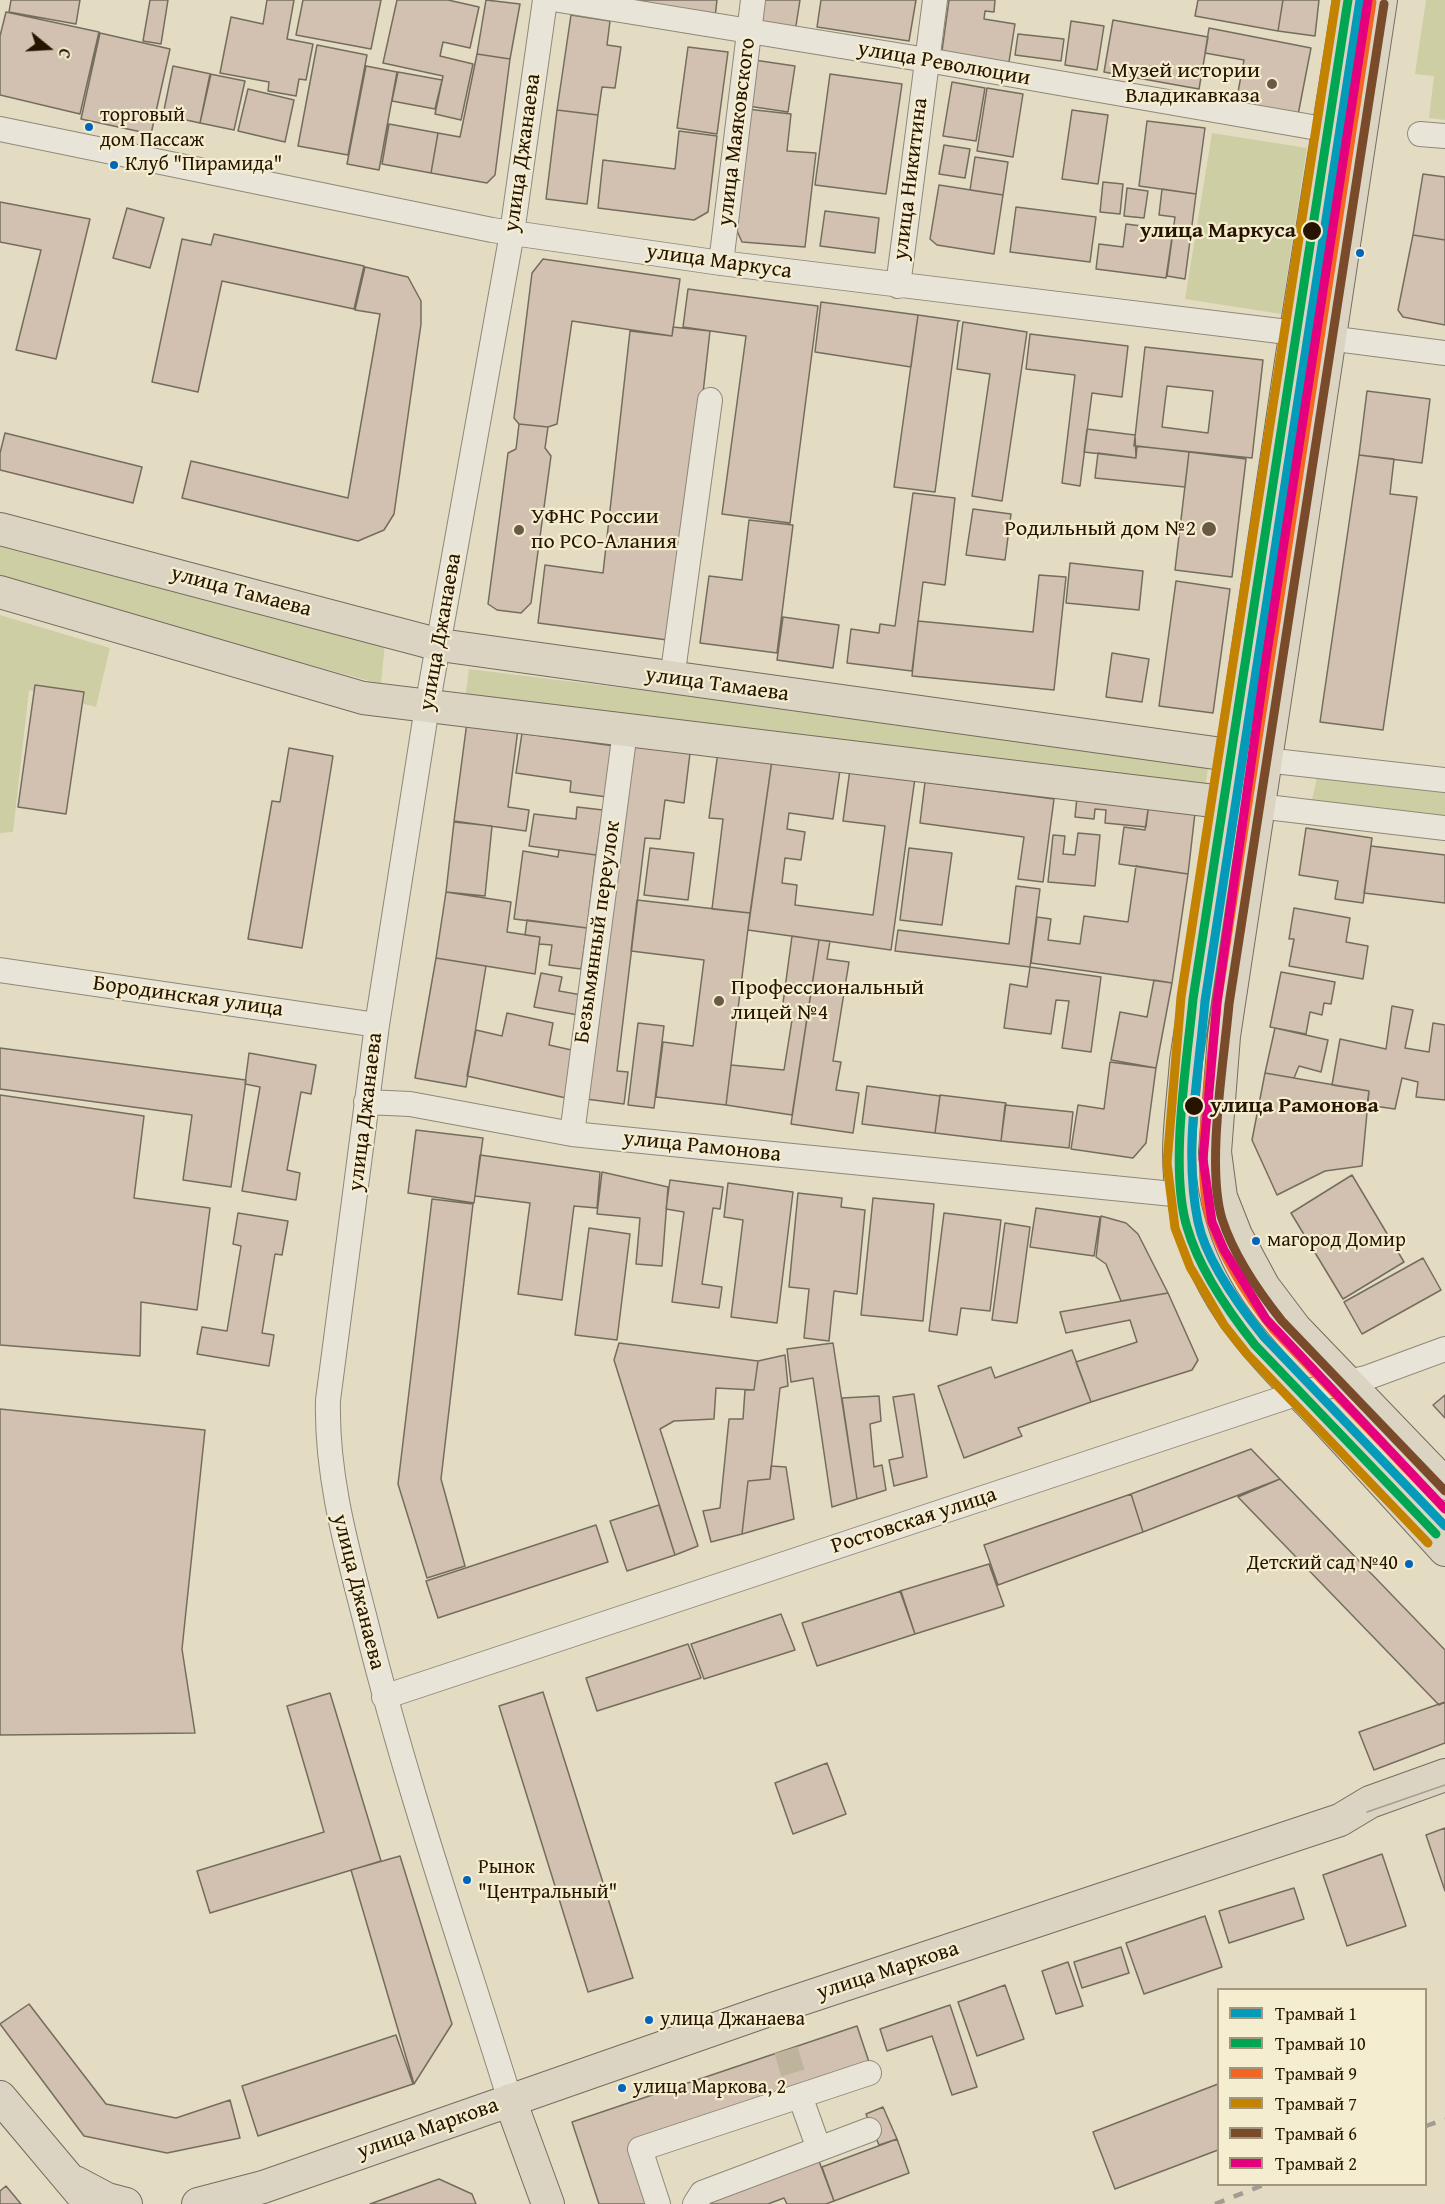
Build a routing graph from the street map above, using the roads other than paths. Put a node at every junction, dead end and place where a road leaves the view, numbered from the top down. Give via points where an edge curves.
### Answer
1 (545, 0) edge
2 (559, 0) edge
3 (753, 0) edge
4 (935, 0) edge
5 (1349, 0) edge
6 (1381, 0) edge
7 (749, 32) junction
8 (927, 60) junction
9 (0, 129) edge
10 (1329, 130) junction
11 (1420, 134) dead end
12 (1445, 136) edge
13 (512, 233) junction
14 (721, 263) junction
15 (898, 286) junction
16 (1296, 333) junction
17 (1328, 338) junction
18 (1445, 353) edge
19 (710, 400) dead end
20 (0, 529) edge
21 (0, 592) edge
22 (440, 645) junction
23 (672, 679) junction
24 (427, 707) junction
25 (625, 731) junction
26 (1231, 756) junction
27 (1265, 760) junction
28 (1445, 780) edge
29 (1225, 803) junction
30 (1258, 806) junction
31 (1445, 828) edge
32 (0, 970) edge
33 (377, 1025) junction
34 (366, 1102) junction
35 (572, 1134) junction
36 (1183, 1195) junction
37 (1445, 1349) edge
38 (1348, 1382) junction
39 (1299, 1393) junction
40 (1445, 1485) edge
41 (1445, 1550) edge
42 (384, 1697) junction
43 (1445, 1775) edge
44 (1445, 1794) edge
45 (1340, 1820) junction
46 (869, 2073) dead end
47 (800, 2096) junction
48 (0, 2097) edge
49 (510, 2100) junction
50 (869, 2130) dead end
51 (819, 2149) junction
52 (82, 2193) edge
53 (203, 2203) edge
54 (126, 2204) edge
55 (548, 2204) edge
56 (658, 2204) edge
57 (695, 2204) edge

1 - 13 street, улица Джанаева
2 - 7 street, улица Революции
3 - 7 street, улица Маяковского
4 - 8 street, улица Никитина
5 - 10 main road
6 - 17 main road
7 - 8 street, улица Революции
7 - 14 street, улица Маяковского
8 - 10 street, улица Революции
8 - 15 street, улица Никитина
9 - 13 street, улица Маркуса
10 - 16 main road
11 - 12 street
13 - 14 street, улица Маркуса
13 - 22 street, улица Джанаева
14 - 15 street, улица Маркуса
15 - 16 street, улица Маркуса
16 - 17 main road, улица Маркуса
16 - 26 main road
17 - 18 street, улица Маркуса
17 - 27 main road
19 - 23 street
20 - 22 main road, улица Тамаева
21 - 24 main road via 363,698
22 - 23 main road, улица Тамаева
22 - 24 street, улица Джанаева
23 - 26 main road, улица Тамаева
24 - 25 main road
24 - 33 street, улица Джанаева
25 - 29 main road
25 - 35 street, Безымянный переулок
26 - 27 main road, улица Тамаева
26 - 29 main road
27 - 28 street, улица Тамаева
27 - 30 main road
29 - 30 main road
29 - 36 main road via 1186,1061 1180,1158
30 - 31 street
30 - 38 main road via 1224,1036 1215,1152 1221,1197 1264,1287 1295,1328
32 - 33 street, Бородинская улица
33 - 34 street, улица Джанаева
34 - 35 street, улица Рамонова via 410,1104
34 - 42 street, улица Джанаева via 328,1400 327,1439 338,1515
35 - 36 street, улица Рамонова
36 - 39 main road via 1195,1248 1222,1302
37 - 38 street, Ростовская улица
38 - 39 street, Ростовская улица
38 - 40 main road
39 - 41 main road
39 - 42 street, Ростовская улица
42 - 49 street, улица Джанаева
43 - 45 main road, улица Маркова via 1370,1802
44 - 45 main road, улица Маркова via 1372,1819
45 - 49 main road, улица Маркова
46 - 47 street
47 - 51 street
47 - 56 street via 640,2149
48 - 52 main road
49 - 53 main road, улица Маркова via 263,2187
49 - 55 main road, улица Джанаева
50 - 51 street
51 - 57 street via 702,2193
52 - 54 main road

